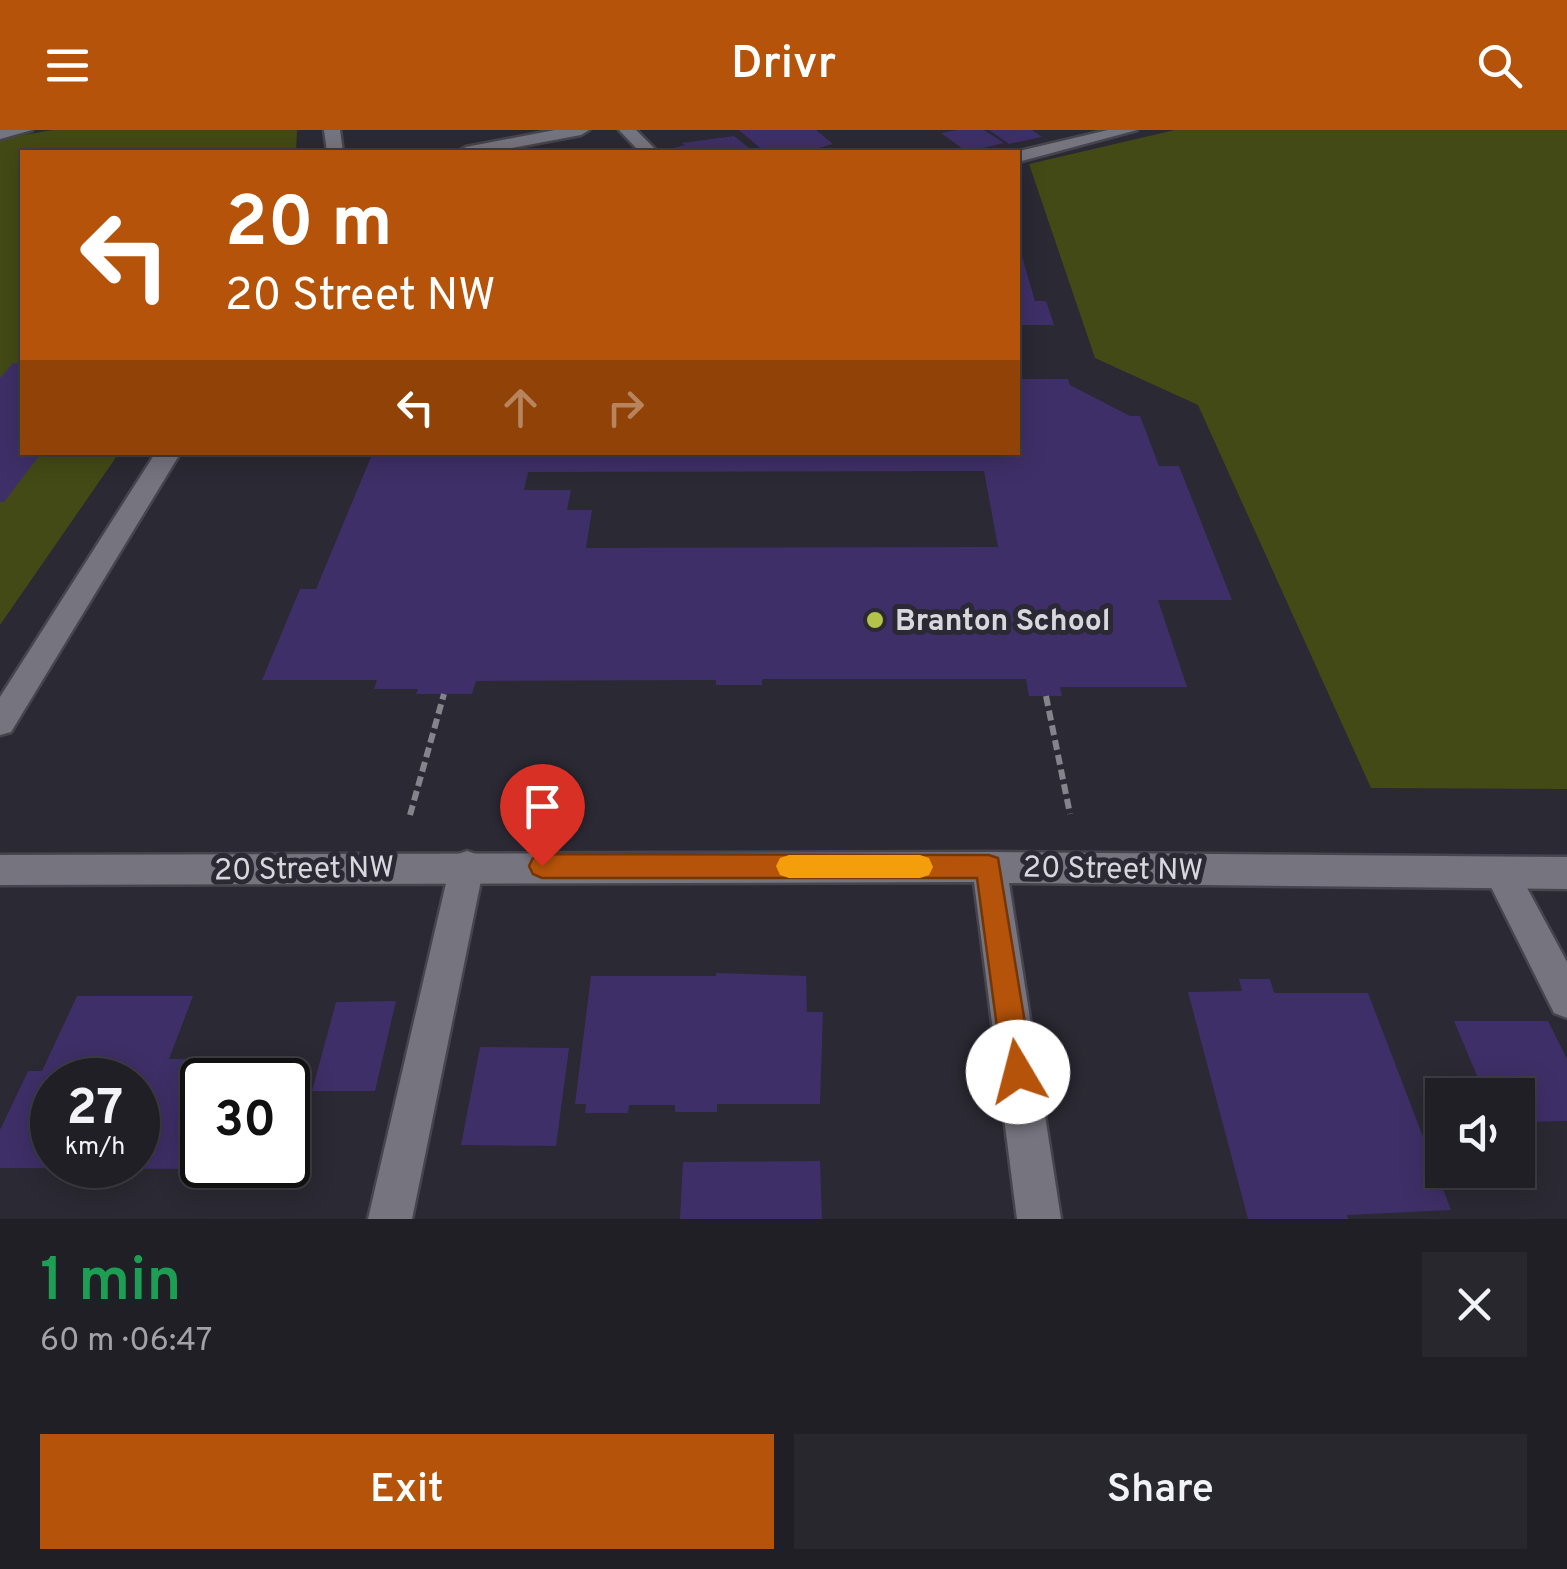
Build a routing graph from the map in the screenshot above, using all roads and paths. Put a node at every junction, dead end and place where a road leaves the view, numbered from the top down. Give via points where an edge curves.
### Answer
1 (24, 130) edge
2 (581, 130) edge
3 (627, 130) edge
4 (1129, 130) edge
5 (0, 134) edge
6 (476, 150) edge
7 (647, 150) edge
8 (1020, 157) edge
9 (167, 455) edge
10 (444, 694) dead end
11 (1046, 696) dead end
12 (0, 723) edge
13 (1070, 814) dead end
14 (410, 816) dead end
15 (467, 866) junction
16 (989, 867) junction
17 (0, 870) edge
18 (1502, 872) junction
19 (1567, 873) edge
20 (1567, 1000) edge
21 (390, 1219) edge
22 (1039, 1219) edge

1 - 5 street
2 - 6 street
3 - 7 street
4 - 8 street
9 - 12 street
10 - 14 path
11 - 13 path
15 - 16 street, 20 Street NW
15 - 17 street, 20 Street NW
15 - 21 street
16 - 18 street, 20 Street NW
16 - 22 street
18 - 19 street, 20 Street NW
18 - 20 street

